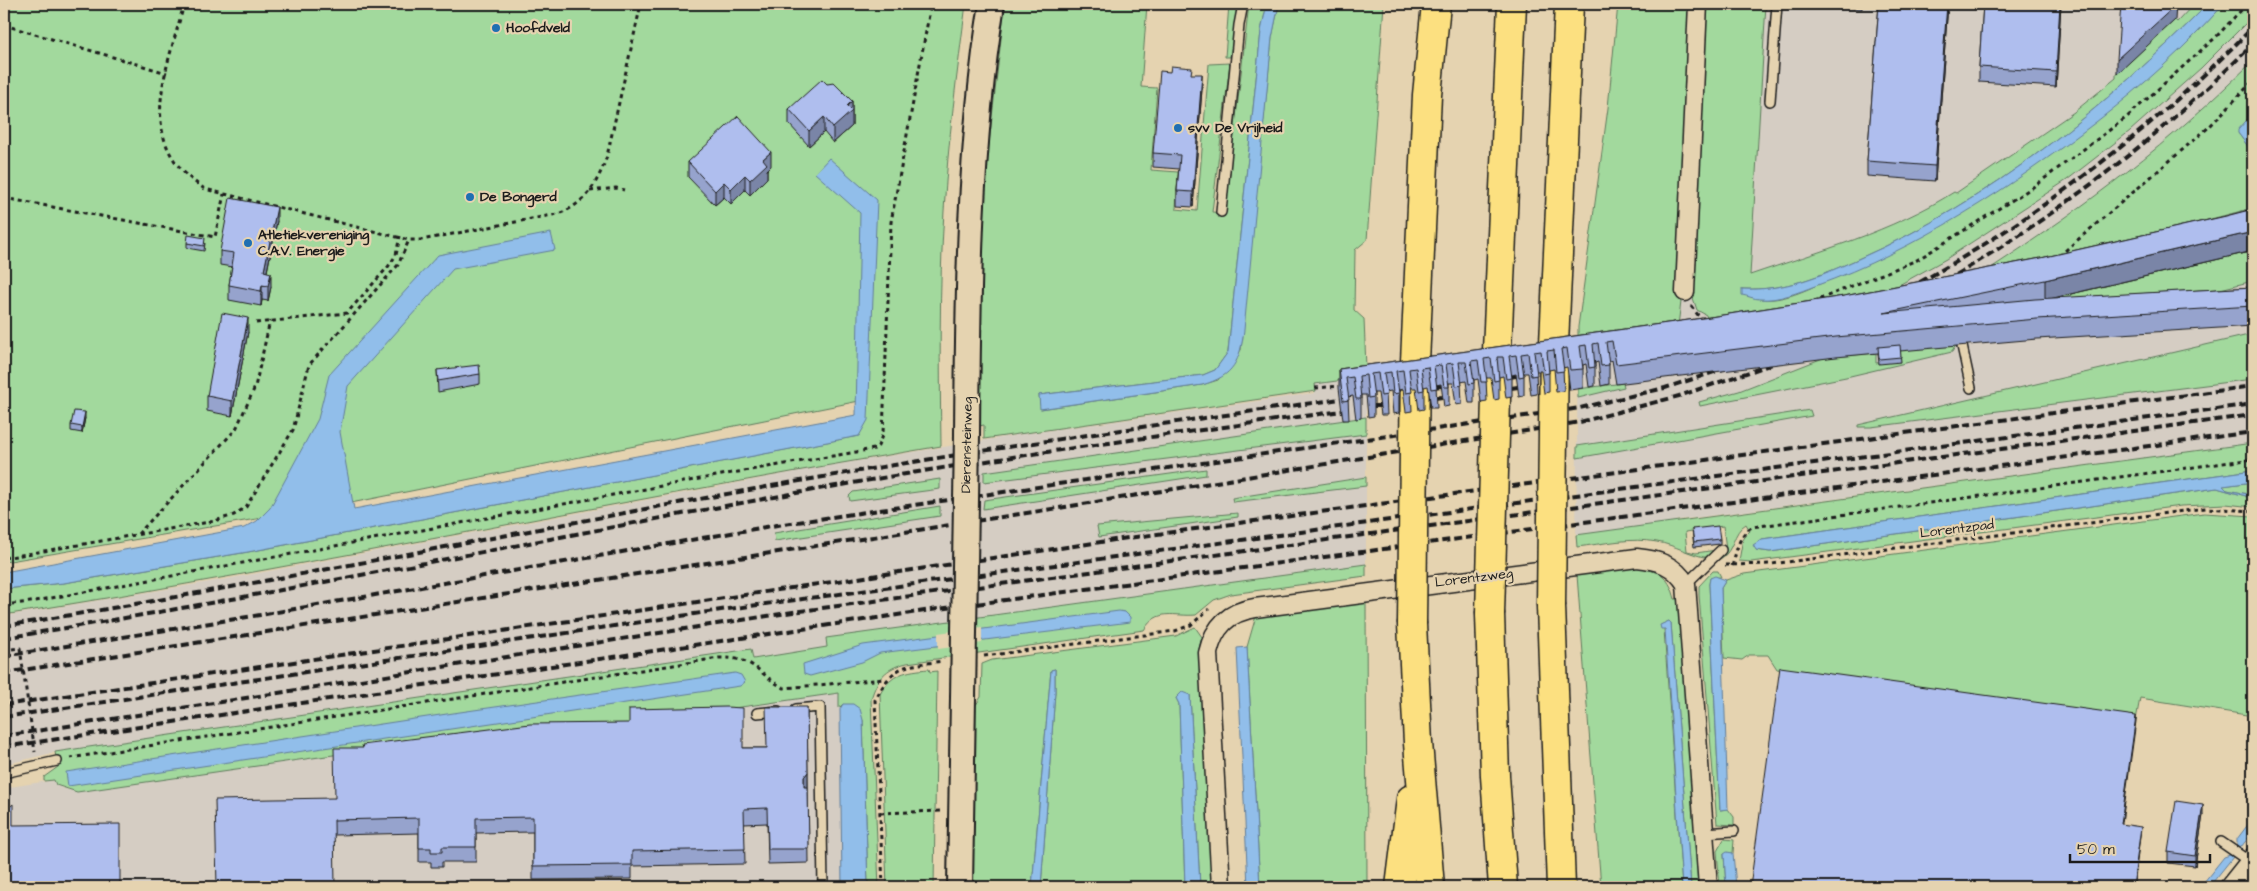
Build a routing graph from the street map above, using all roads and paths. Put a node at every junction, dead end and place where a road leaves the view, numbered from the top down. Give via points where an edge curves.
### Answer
1 (184, 4) edge
2 (641, 4) edge
3 (930, 4) edge
4 (992, 4) edge
5 (1243, 4) edge
6 (1436, 4) edge
7 (1512, 4) edge
8 (1569, 4) edge
9 (1698, 4) edge
10 (1776, 4) edge
11 (2247, 4) edge
12 (4, 25) edge
13 (167, 73) junction
14 (2253, 81) edge
15 (1770, 101) dead end
16 (624, 190) dead end
17 (590, 191) junction
18 (224, 194) junction
19 (4, 198) edge
20 (1221, 212) dead end
21 (400, 236) junction
22 (409, 240) junction
23 (2052, 262) edge
24 (1685, 292) joint
25 (1805, 305) edge
26 (270, 321) junction
27 (1711, 322) edge
28 (256, 323) dead end
29 (1962, 346) dead end
30 (1315, 388) dead end
31 (1342, 388) edge
32 (1971, 388) dead end
33 (2253, 459) edge
34 (2253, 511) edge
35 (137, 535) junction
36 (1721, 550) dead end
37 (4, 558) edge
38 (1709, 562) junction
39 (1732, 566) junction
40 (1686, 584) junction
41 (4, 605) edge
42 (4, 650) edge
43 (886, 679) dead end
44 (758, 713) dead end
45 (1418, 743) junction
46 (57, 761) joint
47 (37, 766) junction
48 (4, 773) edge
49 (942, 811) dead end
50 (880, 813) dead end
51 (1734, 831) dead end
52 (1704, 833) junction
53 (2221, 842) dead end
54 (2247, 858) edge
55 (823, 887) edge
56 (960, 887) edge
57 (1221, 887) edge
58 (1400, 887) edge
59 (1430, 887) edge
60 (1503, 887) edge
61 (1561, 887) edge
62 (1708, 887) edge
63 (2229, 887) edge

1 - 13 path
2 - 17 path via 607,156
3 - 41 path via 891,222 883,433 874,449
4 - 56 main road, Dierensteinweg, bridge via 976,129 969,278
5 - 20 lane
6 - 45 highway, bridge via 1427,95 1415,362 1412,624
7 - 60 highway, bridge via 1490,614 1495,776
8 - 61 highway, bridge via 1554,344 1551,606
9 - 24 street
10 - 15 lane
11 - 25 path via 2216,37 2127,117 2033,187 1917,260
12 - 13 path
13 - 18 path via 160,100 160,126 167,149 188,179 205,189
14 - 23 path via 2209,127
16 - 17 path
17 - 22 path via 572,209 558,214
18 - 19 path via 214,237
18 - 21 path
21 - 22 path
21 - 26 path via 396,256 388,268 347,313
22 - 35 path via 398,265 309,365 292,430 246,507 215,521
24 - 27 path via 1698,315
26 - 28 path
26 - 35 path via 255,387 236,429
29 - 32 lane
30 - 31 path via 1341,385
33 - 39 path via 1752,527 1740,538
34 - 39 path, Lorentzpad via 2206,508 1772,564
35 - 37 path
36 - 38 lane
38 - 39 path, Lorentzpad
38 - 40 lane
40 - 52 street
40 - 57 street, Lorentzweg via 1680,574 1667,564 1637,558 1349,594 1234,613 1219,626 1208,653
42 - 47 path via 20,648
43 - 46 path via 784,688 747,661 719,658 84,754
44 - 55 lane via 820,707
45 - 58 highway
45 - 59 highway
46 - 47 lane
47 - 48 lane
49 - 50 path
51 - 52 lane
52 - 62 street
53 - 54 lane
54 - 63 street

